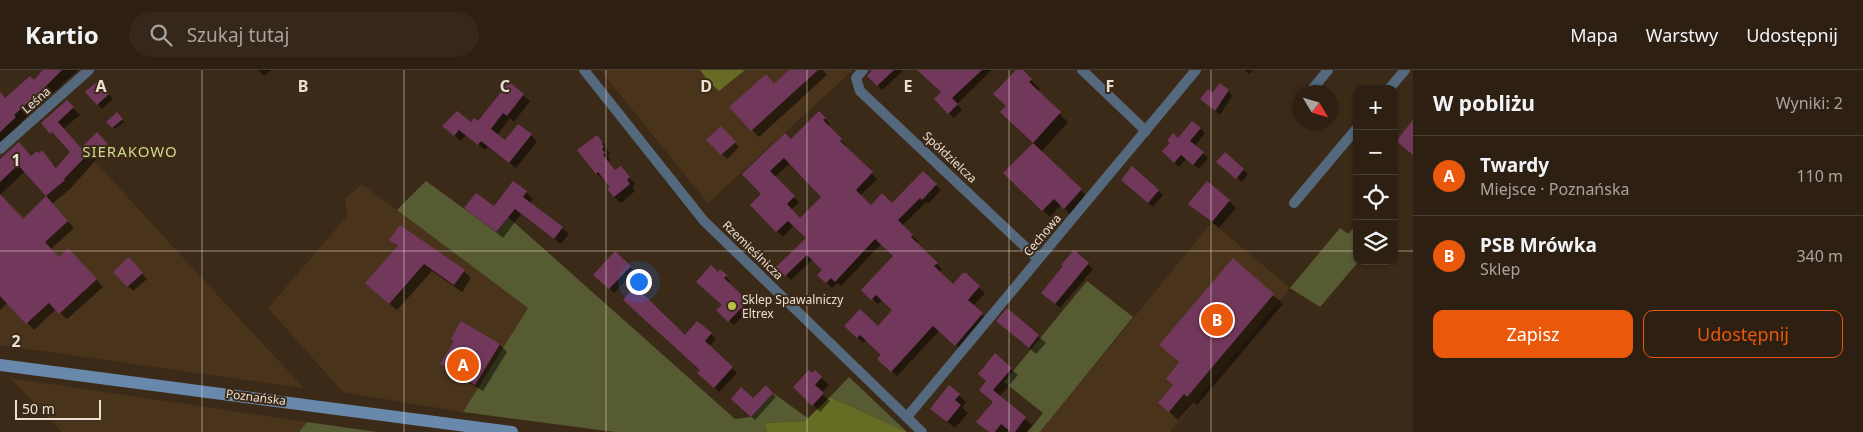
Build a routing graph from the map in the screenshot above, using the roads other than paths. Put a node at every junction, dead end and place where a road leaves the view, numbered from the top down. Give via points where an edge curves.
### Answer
1 (89, 70) edge
2 (584, 70) edge
3 (863, 70) edge
4 (1082, 70) edge
5 (1196, 70) edge
6 (1328, 70) edge
7 (1405, 70) edge
8 (1316, 85) edge
9 (1392, 85) edge
10 (1355, 130) edge
11 (1146, 131) junction
12 (0, 149) edge
13 (1294, 203) dead end
14 (1038, 259) junction
15 (0, 365) edge
16 (907, 417) junction
17 (512, 432) edge
18 (922, 432) edge

1 - 12 street, Leśna
2 - 16 street, Rzemieślnicza via 704,221
3 - 14 street, Spółdzielcza via 856,78 860,91
4 - 11 street
5 - 11 street, Cechowa
6 - 8 street
7 - 9 street
10 - 13 street
11 - 14 street, Cechowa
14 - 16 street, Cechowa
15 - 17 main road, Poznańska
16 - 18 street, Rzemieślnicza

